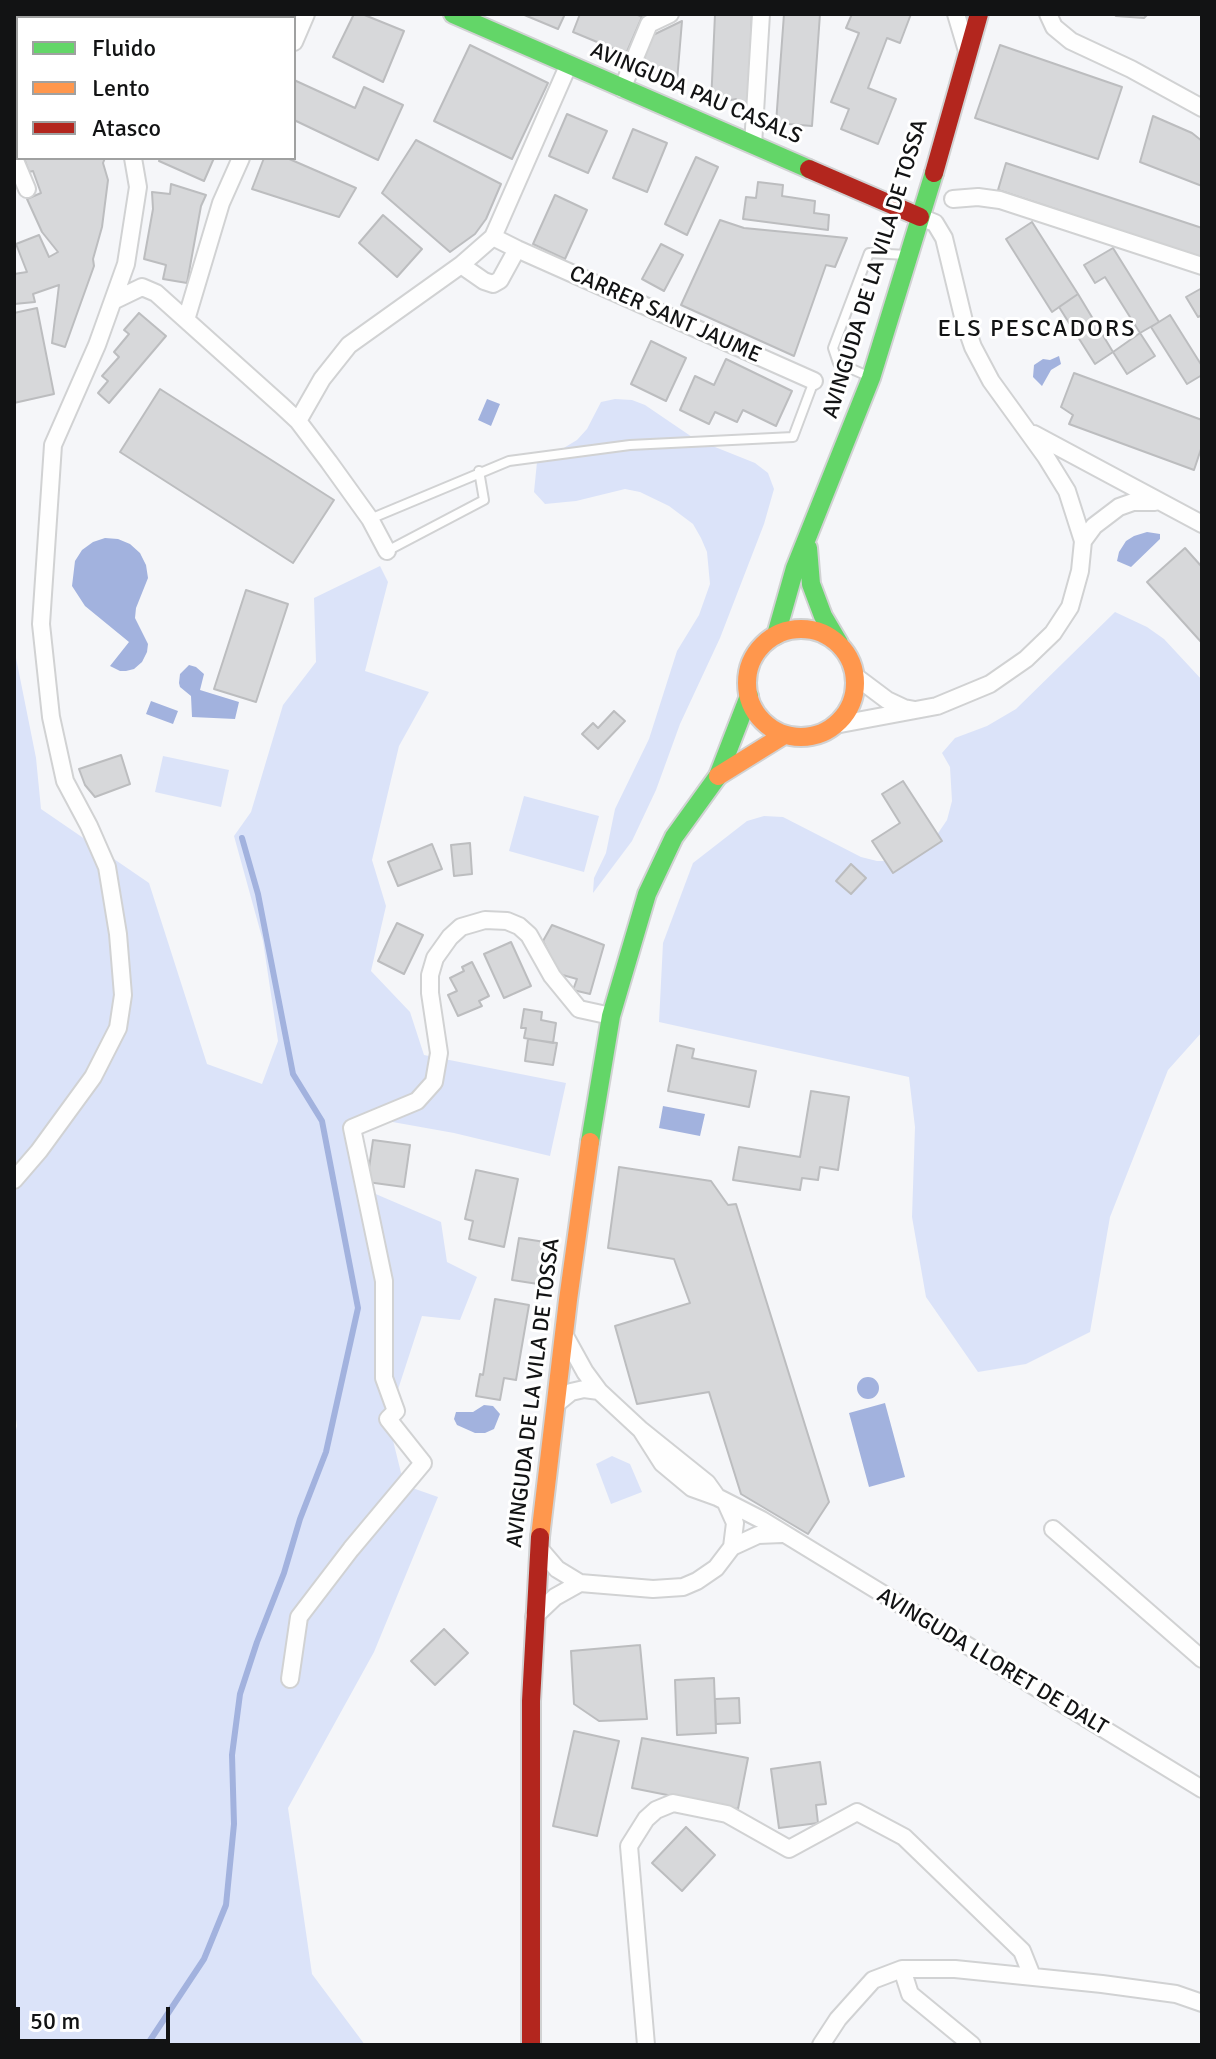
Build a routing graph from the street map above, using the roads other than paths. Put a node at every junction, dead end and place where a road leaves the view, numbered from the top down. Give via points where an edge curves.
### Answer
1 (306, 14) edge
2 (453, 14) edge
3 (670, 14) edge
4 (761, 14) edge
5 (956, 14) edge
6 (979, 14) edge
7 (1048, 14) edge
8 (296, 37) edge
9 (967, 52) junction
10 (568, 66) junction
11 (622, 89) junction
12 (1200, 102) edge
13 (753, 145) junction
14 (14, 158) edge
15 (133, 160) edge
16 (240, 160) edge
17 (27, 189) dead end
18 (953, 199) dead end
19 (920, 217) junction
20 (493, 237) junction
21 (517, 249) junction
22 (910, 255) junction
23 (126, 264) junction
24 (461, 265) junction
25 (1202, 266) edge
26 (142, 287) junction
27 (113, 301) junction
28 (186, 320) junction
29 (871, 378) junction
30 (814, 381) joint
31 (298, 421) junction
32 (1024, 428) junction
33 (479, 471) junction
34 (1161, 503) junction
35 (370, 519) junction
36 (1202, 524) edge
37 (1081, 532) junction
38 (810, 536) junction
39 (387, 551) joint
40 (776, 635) junction
41 (839, 644) junction
42 (855, 676) junction
43 (749, 696) junction
44 (921, 710) junction
45 (835, 725) junction
46 (784, 735) junction
47 (718, 776) junction
48 (611, 1016) junction
49 (14, 1180) edge
50 (564, 1333) junction
51 (599, 1391) junction
52 (555, 1405) junction
53 (721, 1500) junction
54 (1053, 1529) dead end
55 (782, 1534) junction
56 (539, 1547) junction
57 (732, 1547) junction
58 (580, 1583) junction
59 (534, 1617) junction
60 (1202, 1659) edge
61 (290, 1679) dead end
62 (1202, 1789) edge
63 (902, 1969) junction
64 (1032, 1976) junction
65 (1202, 2003) edge
66 (531, 2045) edge
67 (646, 2045) edge
68 (821, 2045) edge
69 (972, 2045) edge

1 - 8 street
2 - 10 main road, AVINGUDA PAU CASALS
3 - 11 street via 649,24
4 - 13 street
5 - 9 street
6 - 9 main road, AVINGUDA DE LA VILA DE TOSSA
7 - 12 street via 1071,41
9 - 19 main road, AVINGUDA DE LA VILA DE TOSSA
10 - 11 main road, AVINGUDA PAU CASALS
10 - 20 street
11 - 13 main road, AVINGUDA PAU CASALS
13 - 19 main road, AVINGUDA PAU CASALS
14 - 17 street
15 - 23 street via 138,187
16 - 28 street via 221,203
18 - 25 street via 1000,200
19 - 22 main road, AVINGUDA DE LA VILA DE TOSSA
19 - 32 street via 935,223 944,238 973,347
20 - 21 street, CARRER SANT JAUME
20 - 24 street
21 - 24 street via 493,284
21 - 30 street, CARRER SANT JAUME
22 - 29 main road, AVINGUDA DE LA VILA DE TOSSA
22 - 29 lane via 869,253 833,348 838,363
23 - 26 street
23 - 27 street
24 - 31 street via 349,345
26 - 27 street
26 - 28 street
27 - 49 street via 53,445 41,624 51,717 65,781 107,867 123,995 118,1028 93,1077
28 - 31 street
29 - 38 main road, AVINGUDA DE LA VILA DE TOSSA
30 - 33 lane via 793,437 630,445 509,461
31 - 35 street
32 - 34 street
32 - 37 street via 1067,491
33 - 35 lane
33 - 39 lane via 484,500
34 - 36 street
34 - 37 street via 1119,507
35 - 39 street
37 - 44 street via 1076,589 1053,633 990,684
38 - 40 main road, AVINGUDA DE LA VILA DE TOSSA
38 - 41 main road, AVINGUDA DE LA VILA DE TOSSA via 811,584
40 - 41 main road via 807,629
40 - 43 main road via 752,661
41 - 42 main road
42 - 44 street via 887,700
42 - 45 main road via 853,700
43 - 46 main road via 766,725
43 - 47 main road, AVINGUDA DE LA VILA DE TOSSA
44 - 45 street
45 - 46 main road via 808,737
46 - 47 main road, AVINGUDA DE LA VILA DE TOSSA
47 - 48 main road, AVINGUDA DE LA VILA DE TOSSA via 660,862
48 - 50 main road, AVINGUDA DE LA VILA DE TOSSA
48 - 61 street via 579,1009 519,926 485,920 461,927 435,958 430,975 439,1053 434,1082 417,1101 352,1128 384,1281 384,1378 396,1411 388,1419 423,1463 299,1617
50 - 51 street, AVINGUDA LLORET DE DALT
50 - 52 main road, AVINGUDA DE LA VILA DE TOSSA
51 - 52 street via 571,1392
51 - 53 street, AVINGUDA LLORET DE DALT
52 - 56 main road, AVINGUDA DE LA VILA DE TOSSA
53 - 55 street, AVINGUDA LLORET DE DALT
53 - 57 street via 735,1523
54 - 60 street
55 - 57 street via 758,1535
55 - 62 street, AVINGUDA LLORET DE DALT
56 - 58 street via 557,1569
56 - 59 main road, AVINGUDA DE LA VILA DE TOSSA
57 - 58 street via 716,1568 683,1587
58 - 59 street
59 - 66 main road, AVINGUDA DE LA VILA DE TOSSA
63 - 64 street
63 - 68 street via 873,1980
63 - 69 street via 910,1994
64 - 65 street via 1176,1994
64 - 67 street via 1022,1951 904,1837 857,1812 789,1849 727,1814 673,1803 646,1819 629,1846

